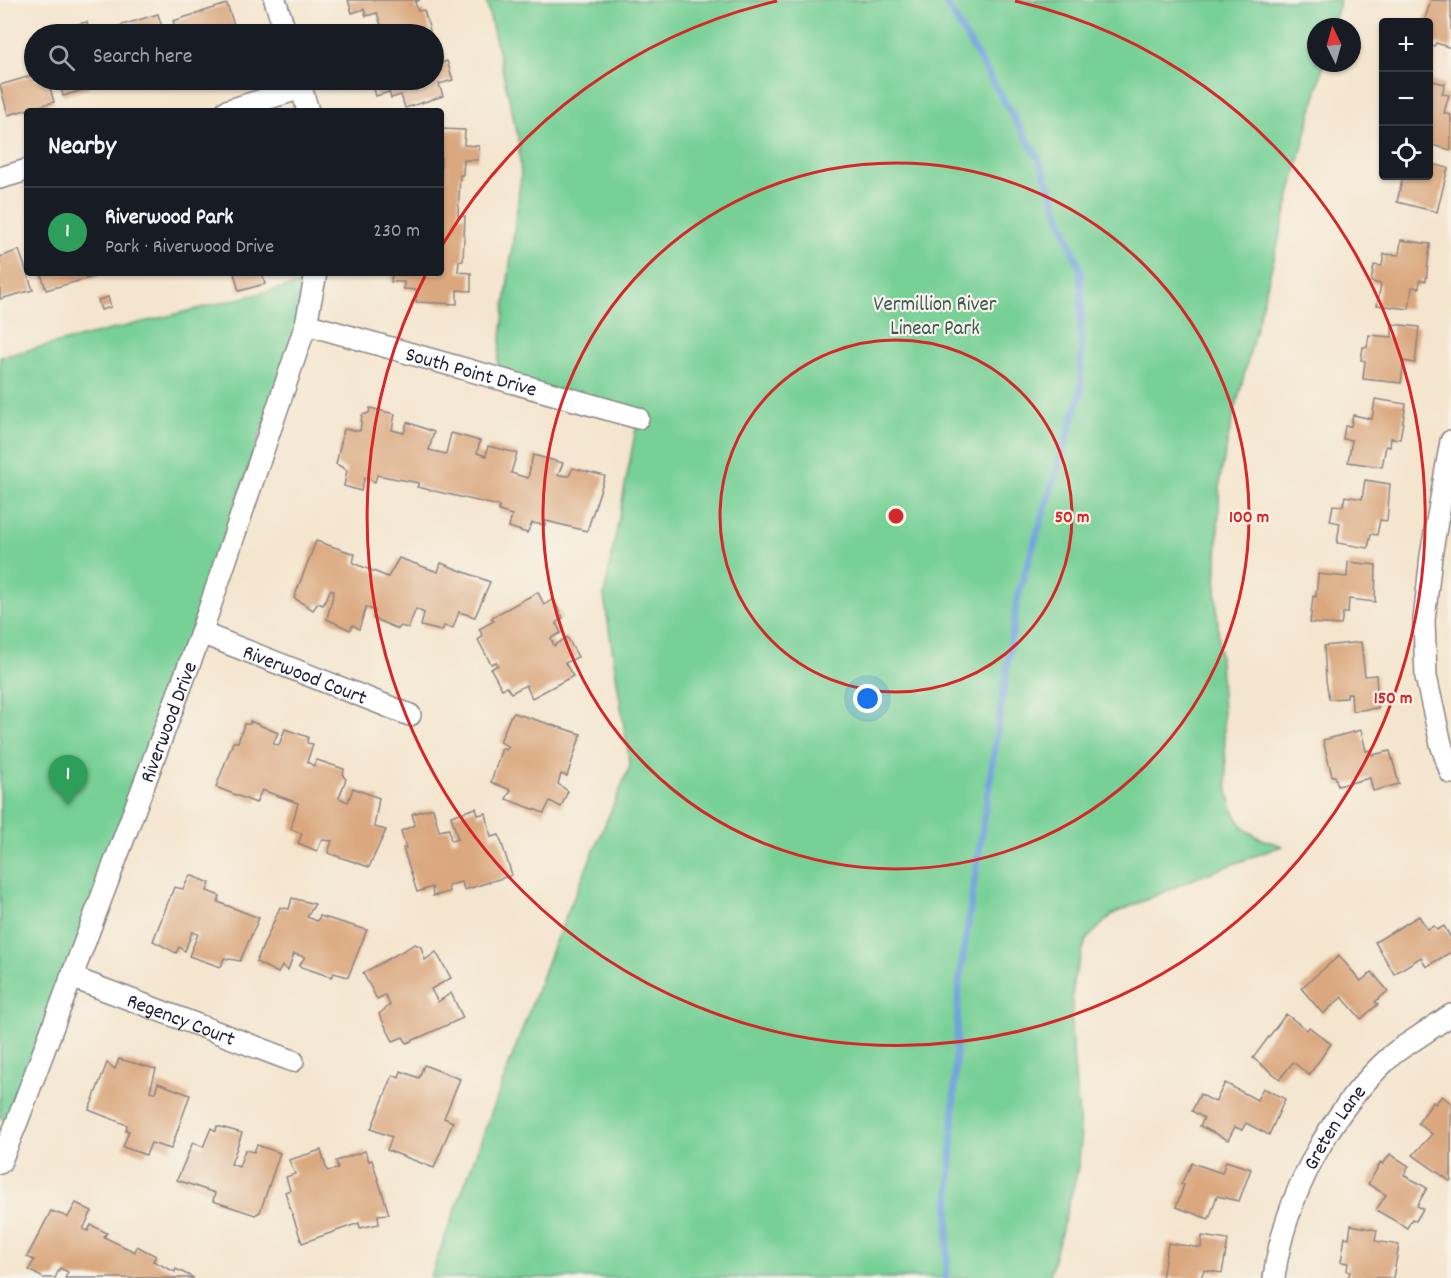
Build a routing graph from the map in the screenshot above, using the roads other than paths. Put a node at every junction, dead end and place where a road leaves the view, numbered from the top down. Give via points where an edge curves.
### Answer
1 (275, 0) edge
2 (283, 24) edge
3 (284, 90) edge
4 (303, 90) edge
5 (234, 108) edge
6 (307, 108) edge
7 (24, 171) edge
8 (0, 178) edge
9 (315, 276) edge
10 (306, 324) junction
11 (638, 418) dead end
12 (1451, 441) edge
13 (1441, 558) edge
14 (201, 633) junction
15 (410, 715) dead end
16 (1451, 773) edge
17 (71, 977) junction
18 (1451, 1015) edge
19 (293, 1061) dead end
20 (0, 1163) edge
21 (1274, 1278) edge

1 - 2 street
3 - 5 street
4 - 6 street
7 - 8 street
9 - 10 street, Riverwood Drive
10 - 11 street, South Point Drive
10 - 14 street, Riverwood Drive
12 - 13 street
13 - 16 street via 1424,621 1426,677
14 - 15 street, Riverwood Court
14 - 17 street, Riverwood Drive
17 - 19 street, Regency Court
17 - 20 street, Riverwood Drive
18 - 21 street, Greten Lane via 1392,1055 1350,1100 1321,1143 1294,1201 1276,1256

